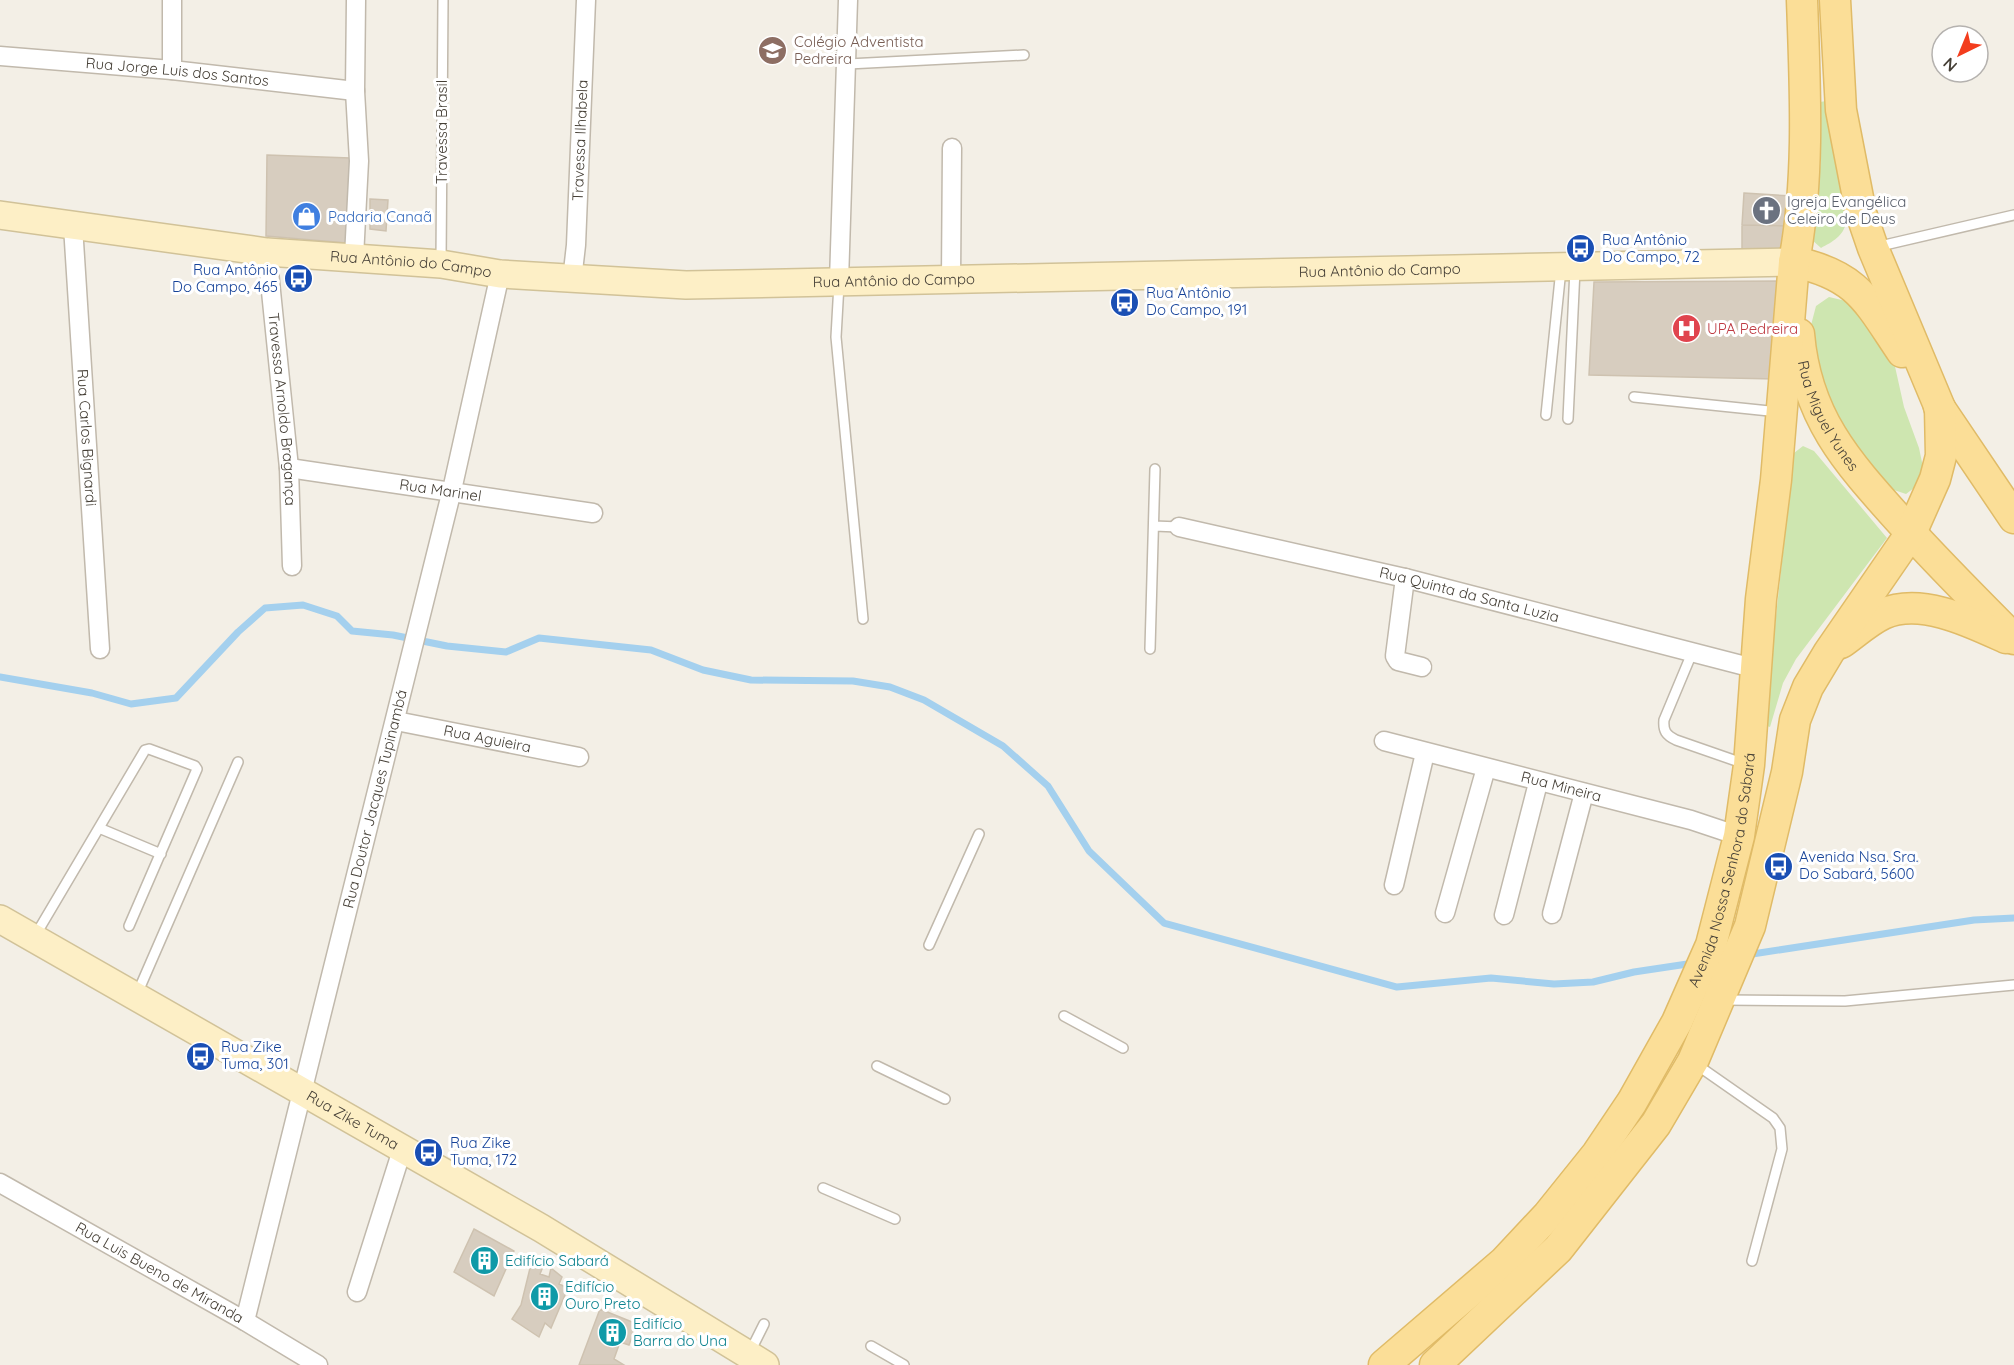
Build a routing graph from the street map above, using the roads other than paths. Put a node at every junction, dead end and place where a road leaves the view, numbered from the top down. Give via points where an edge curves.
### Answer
1 (172, 0) edge
2 (356, 0) edge
3 (444, 0) edge
4 (586, 0) edge
5 (848, 0) edge
6 (1802, 0) edge
7 (1835, 0) edge
8 (1024, 55) dead end
9 (0, 56) edge
10 (848, 64) junction
11 (172, 70) junction
12 (355, 91) junction
13 (952, 148) dead end
14 (0, 215) edge
15 (2014, 215) edge
16 (73, 226) junction
17 (1873, 248) junction
18 (267, 252) junction
19 (354, 257) junction
20 (1794, 262) junction
21 (441, 264) junction
22 (1568, 269) junction
23 (500, 274) junction
24 (951, 279) junction
25 (572, 280) junction
26 (839, 281) junction
27 (1634, 397) dead end
28 (1940, 408) junction
29 (1781, 413) junction
30 (1546, 415) dead end
31 (1568, 419) dead end
32 (288, 468) junction
33 (1155, 469) dead end
34 (452, 490) junction
35 (593, 513) dead end
36 (2014, 518) edge
37 (1154, 526) junction
38 (1179, 527) joint
39 (1911, 533) junction
40 (292, 566) dead end
41 (1405, 578) junction
42 (863, 619) dead end
43 (2014, 640) edge
44 (100, 649) dead end
45 (1150, 649) dead end
46 (1829, 652) junction
47 (1692, 653) junction
48 (1422, 667) dead end
49 (1757, 669) junction
50 (396, 721) junction
51 (1384, 741) dead end
52 (1425, 753) junction
53 (579, 757) dead end
54 (238, 762) dead end
55 (1749, 765) junction
56 (1486, 768) junction
57 (1538, 783) junction
58 (1584, 794) junction
59 (99, 828) junction
60 (979, 834) dead end
61 (1739, 836) junction
62 (161, 854) junction
63 (1394, 885) dead end
64 (1445, 913) dead end
65 (1552, 914) dead end
66 (1504, 915) dead end
67 (0, 919) edge
68 (129, 926) dead end
69 (34, 938) junction
70 (929, 945) dead end
71 (2014, 985) edge
72 (136, 997) junction
73 (1721, 1000) junction
74 (1064, 1016) dead end
75 (1123, 1048) dead end
76 (1693, 1062) junction
77 (877, 1066) dead end
78 (303, 1091) junction
79 (945, 1099) dead end
80 (402, 1150) junction
81 (0, 1183) edge
82 (823, 1188) dead end
83 (895, 1219) dead end
84 (1752, 1261) dead end
85 (357, 1292) dead end
86 (244, 1321) junction
87 (764, 1324) dead end
88 (871, 1346) dead end
89 (753, 1362) edge
90 (318, 1365) edge
91 (904, 1365) edge
92 (1384, 1365) edge
93 (1435, 1365) edge

1 - 11 street
2 - 12 street
3 - 21 lane, Travessa Brasil
4 - 25 street, Travessa Ilhabela
5 - 10 street
6 - 20 main road via 1806,113
7 - 17 main road via 1841,110 1861,213
8 - 10 lane
9 - 11 street, Rua Jorge Luis dos Santos
10 - 26 street
11 - 12 street, Rua Jorge Luis dos Santos
12 - 19 street via 359,161
13 - 24 street
14 - 16 street, Rua Antônio do Campo
15 - 17 lane
16 - 18 street, Rua Antônio do Campo
16 - 44 street, Rua Carlos Bignardi
17 - 28 main road
18 - 19 street, Rua Antônio do Campo
18 - 32 street, Travessa Arnoldo Bragança
19 - 21 street, Rua Antônio do Campo
20 - 22 street, Rua Antônio do Campo
20 - 28 main road via 1823,268 1863,295
20 - 29 main road, Avenida Nossa Senhora do Sabará
20 - 39 main road, Rua Miguel Yunes via 1802,361 1825,427 1852,469
21 - 23 street, Rua Antônio do Campo
22 - 24 street, Rua Antônio do Campo
22 - 30 lane
22 - 31 lane
23 - 25 street, Rua Antônio do Campo
23 - 34 street, Rua Doutor Jacques Tupinambá
24 - 26 street, Rua Antônio do Campo
25 - 26 street, Rua Antônio do Campo via 686,285
26 - 42 lane via 836,337
27 - 29 lane
28 - 36 main road
28 - 39 main road via 1941,456
29 - 49 main road, Avenida Nossa Senhora do Sabará
32 - 34 street, Rua Marinel
32 - 40 street, Travessa Arnoldo Bragança
33 - 37 lane
34 - 35 street, Rua Marinel
34 - 50 street, Rua Doutor Jacques Tupinambá
37 - 38 lane
37 - 45 lane
38 - 41 street, Rua Quinta da Santa Luzia
39 - 43 main road, Rua Miguel Yunes
39 - 46 main road
41 - 47 street, Rua Quinta da Santa Luzia
41 - 48 street via 1395,656 1398,661
43 - 46 main road via 1926,609 1906,608 1883,614
46 - 73 main road via 1808,687 1795,720 1750,926
47 - 49 street, Rua Quinta da Santa Luzia
47 - 55 lane via 1663,729 1676,740
49 - 55 main road, Avenida Nossa Senhora do Sabará
50 - 53 street, Rua Aguieira
50 - 78 street, Rua Doutor Jacques Tupinambá
51 - 52 street, Rua Mineira
52 - 56 street, Rua Mineira
52 - 63 street
54 - 72 lane
55 - 61 main road, Avenida Nossa Senhora do Sabará
56 - 57 street, Rua Mineira
56 - 64 street
57 - 58 street, Rua Mineira
57 - 66 street
58 - 61 street, Rua Mineira
58 - 65 street
59 - 62 lane
59 - 62 lane via 145,750 195,766 196,775
59 - 69 lane
60 - 70 lane
61 - 92 main road, Avenida Nossa Senhora do Sabará via 1711,945 1677,1022 1632,1102 1597,1154 1504,1262
62 - 68 lane
67 - 69 street, Rua Zike Tuma
69 - 72 street, Rua Zike Tuma
71 - 73 lane via 1845,1001
72 - 78 street, Rua Zike Tuma
73 - 76 main road
74 - 75 lane
76 - 84 lane via 1773,1118 1780,1128 1782,1149
76 - 93 main road via 1656,1124 1558,1249
77 - 79 lane
78 - 80 street, Rua Zike Tuma
78 - 86 street, Rua Doutor Jacques Tupinambá
80 - 85 street
80 - 89 street, Rua Zike Tuma via 541,1228
81 - 86 street, Rua Luis Bueno de Miranda
82 - 83 lane
86 - 90 street, Rua Luis Bueno de Miranda
87 - 89 lane
88 - 91 lane

